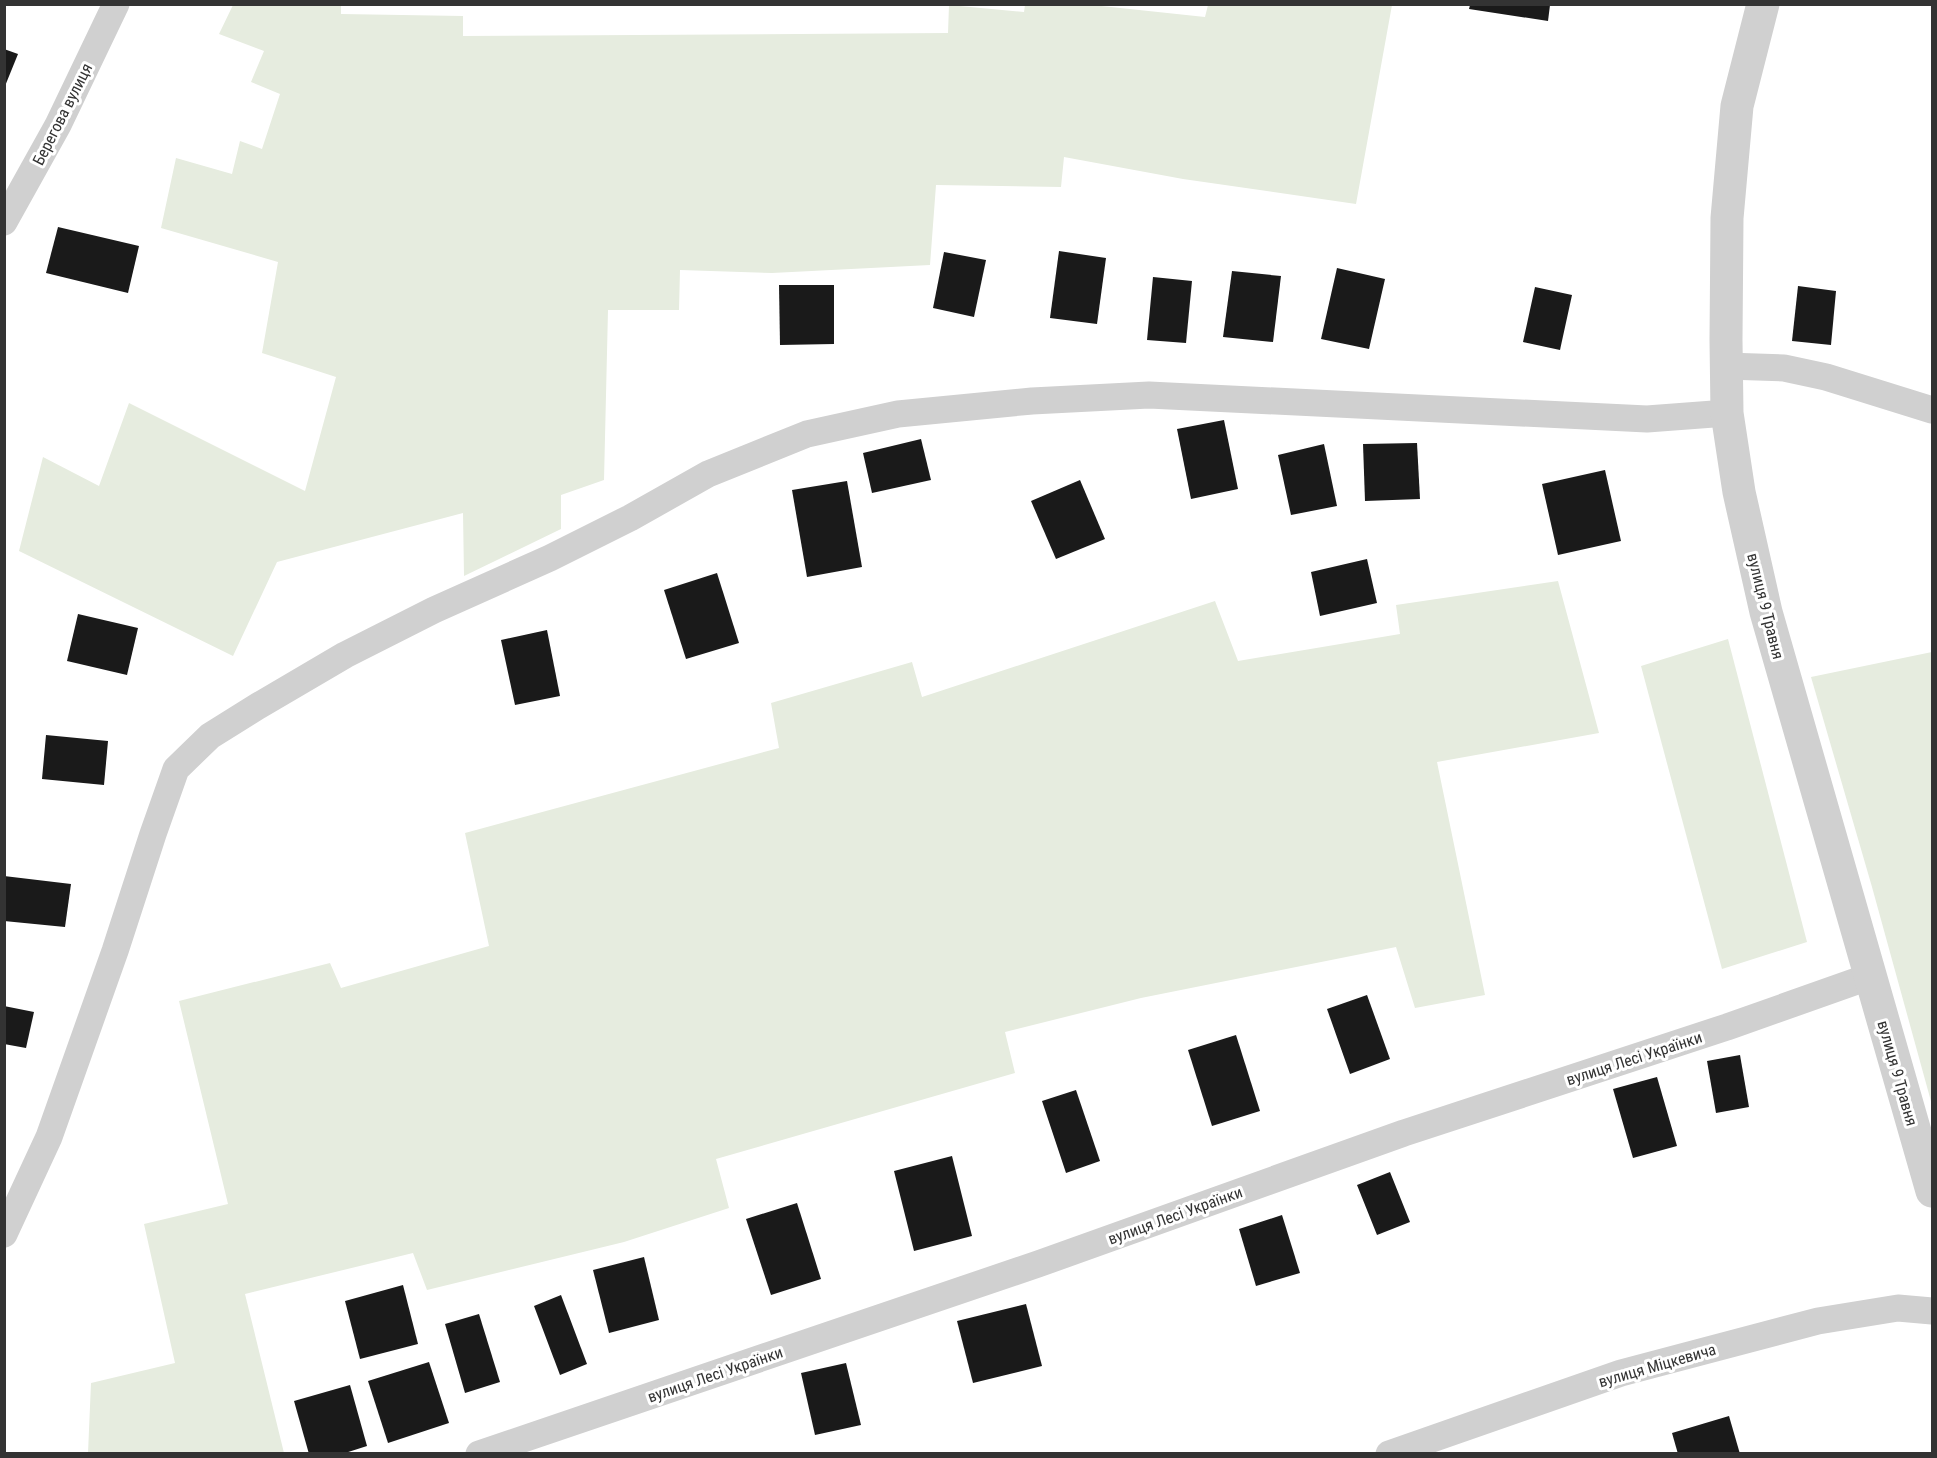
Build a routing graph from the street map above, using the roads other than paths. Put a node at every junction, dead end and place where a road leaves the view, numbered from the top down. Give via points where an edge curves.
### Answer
1 (116, 4) edge
2 (1756, 6) edge
3 (4, 222) edge
4 (1726, 366) junction
5 (1932, 410) edge
6 (1727, 413) junction
7 (1871, 976) junction
8 (1932, 1191) edge
9 (4, 1234) edge
10 (1932, 1311) edge
11 (479, 1454) edge
12 (1389, 1454) edge

1 - 3 street, Берегова вулиця via 58,125
2 - 4 street, вулиця 9 Травня via 1737,106 1727,218
4 - 5 street via 1784,368
4 - 6 street, вулиця 9 Травня
6 - 7 street, вулиця 9 Травня via 1739,492 1766,612
6 - 9 street via 1647,418 1149,395 1032,401 898,414 807,434 708,474 550,558 345,655 210,736 176,769 49,1137
7 - 8 street, вулиця 9 Травня
7 - 11 street, вулиця Лесі Українки via 1404,1133 1038,1264
10 - 12 street, вулиця Міцкевича via 1898,1308 1807,1324 1621,1373

